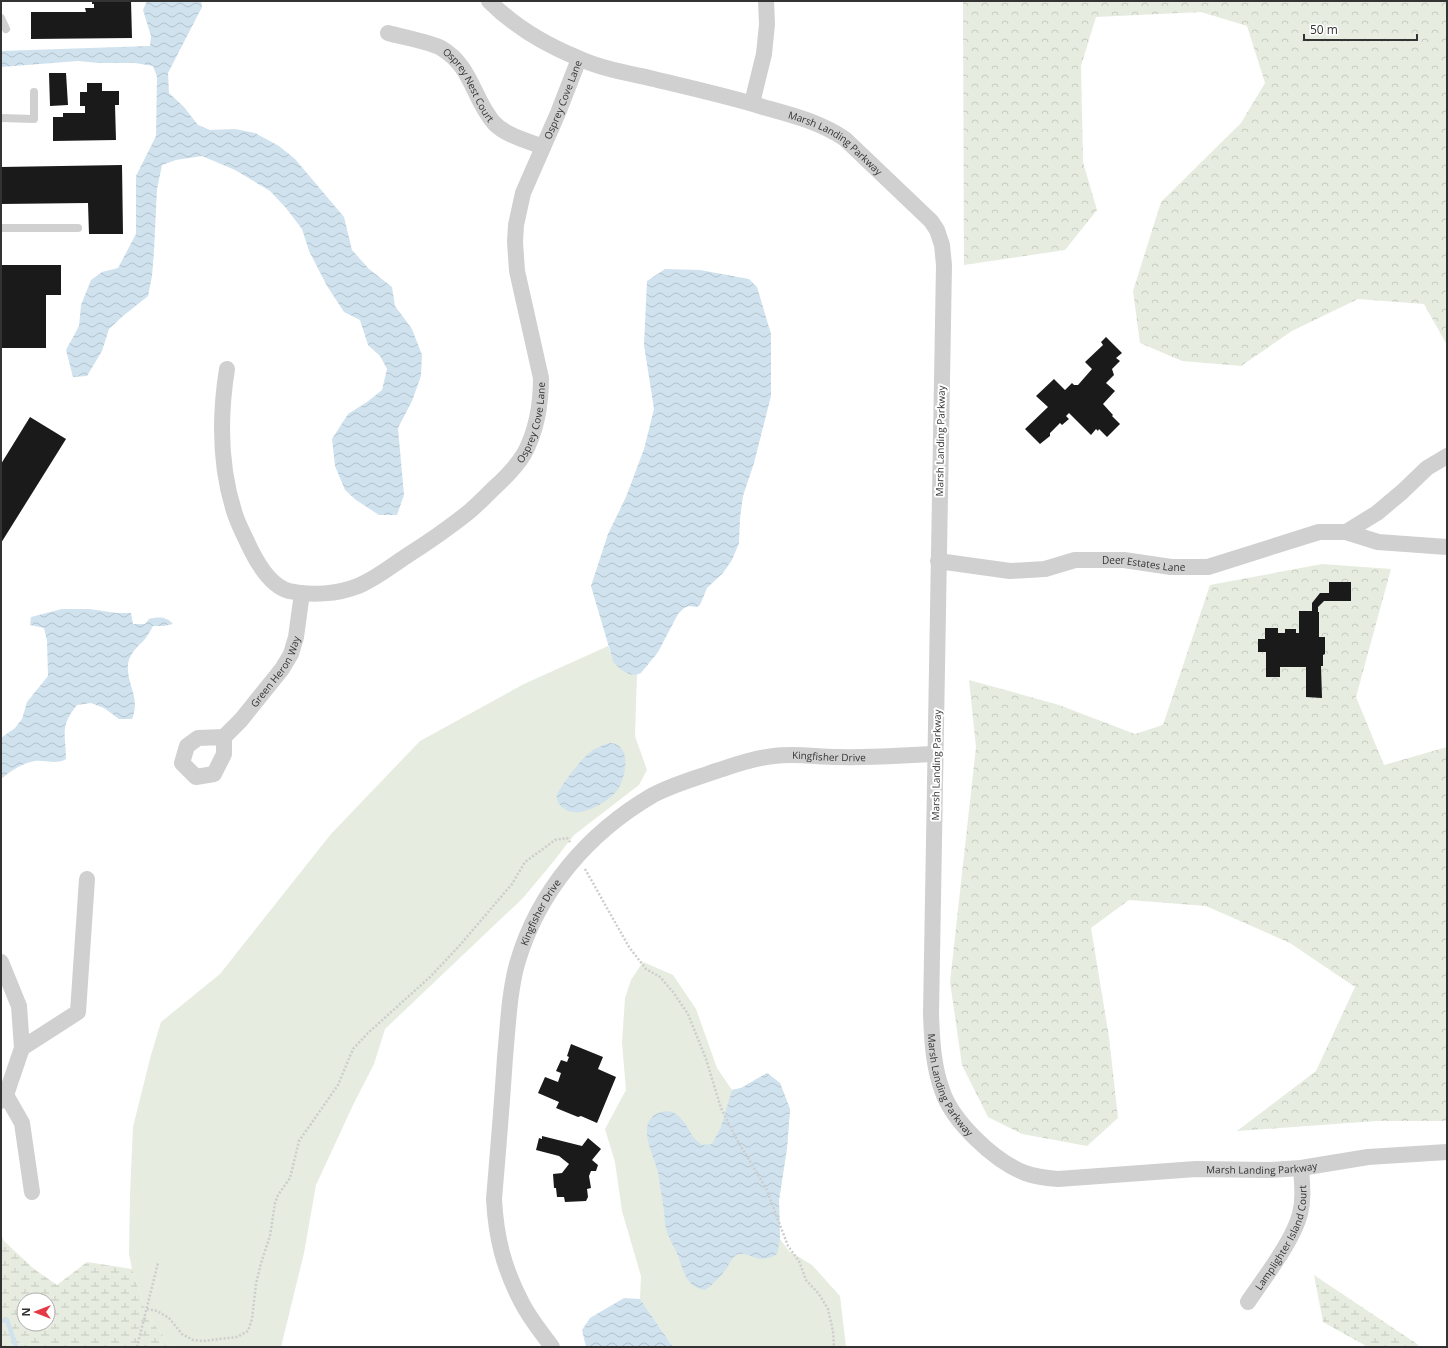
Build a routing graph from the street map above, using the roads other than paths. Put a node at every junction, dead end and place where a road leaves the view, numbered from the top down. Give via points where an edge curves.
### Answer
1 (489, 1) edge
2 (766, 1) edge
3 (1, 18) edge
4 (6, 29) dead end
5 (388, 33) dead end
6 (579, 59) junction
7 (34, 92) dead end
8 (752, 104) junction
9 (1, 118) edge
10 (543, 147) junction
11 (1, 228) edge
12 (78, 228) dead end
13 (227, 369) dead end
14 (1447, 456) edge
15 (1346, 532) junction
16 (1447, 547) edge
17 (938, 561) junction
18 (302, 593) junction
19 (224, 737) dead end
20 (936, 754) junction
21 (87, 879) dead end
22 (3, 971) edge
23 (22, 1048) junction
24 (4, 1098) edge
25 (1447, 1152) edge
26 (1301, 1168) junction
27 (32, 1192) dead end
28 (1248, 1302) dead end
29 (552, 1347) edge

1 - 6 street via 521,28
2 - 8 street via 764,54
3 - 4 lane
5 - 10 street, Osprey Nest Court via 437,46 454,58 464,69 494,123
6 - 8 street, Osprey Cove Lane
6 - 10 street, Osprey Cove Lane
7 - 9 lane via 34,119
8 - 17 street, Marsh Landing Parkway via 801,118 840,136 919,208 937,230 944,265
10 - 18 street, Osprey Cove Lane via 523,193 516,225 517,271 541,378 539,411 533,436 523,455 511,472 470,511 375,577 341,591
11 - 12 lane
13 - 18 street, Osprey Cove Lane via 222,398 223,462 236,518 256,559 268,576 287,590
14 - 15 street via 1427,468 1377,513
15 - 16 street, Deer Estates Lane via 1378,542
15 - 17 street, Deer Estates Lane via 1319,532 1208,567 1171,567 1124,560 1075,560 1044,569 1010,571
17 - 20 street, Marsh Landing Parkway
18 - 19 street, Green Heron Way via 291,654 241,720
20 - 26 street, Marsh Landing Parkway via 932,1042 942,1092 952,1111 966,1128 1000,1159 1038,1177 1058,1179 1196,1169
20 - 29 street, Kingfisher Drive via 838,757 788,754 734,765 685,781 654,795 602,831 577,855 541,905 527,934 510,999 494,1199 496,1231 509,1276 525,1308
21 - 23 street via 78,1012
22 - 23 street via 19,1006
23 - 24 street
24 - 27 street via 22,1123
25 - 26 street, Marsh Landing Parkway via 1368,1157
26 - 28 street, Lamplighter Island Court via 1303,1198 1297,1224

